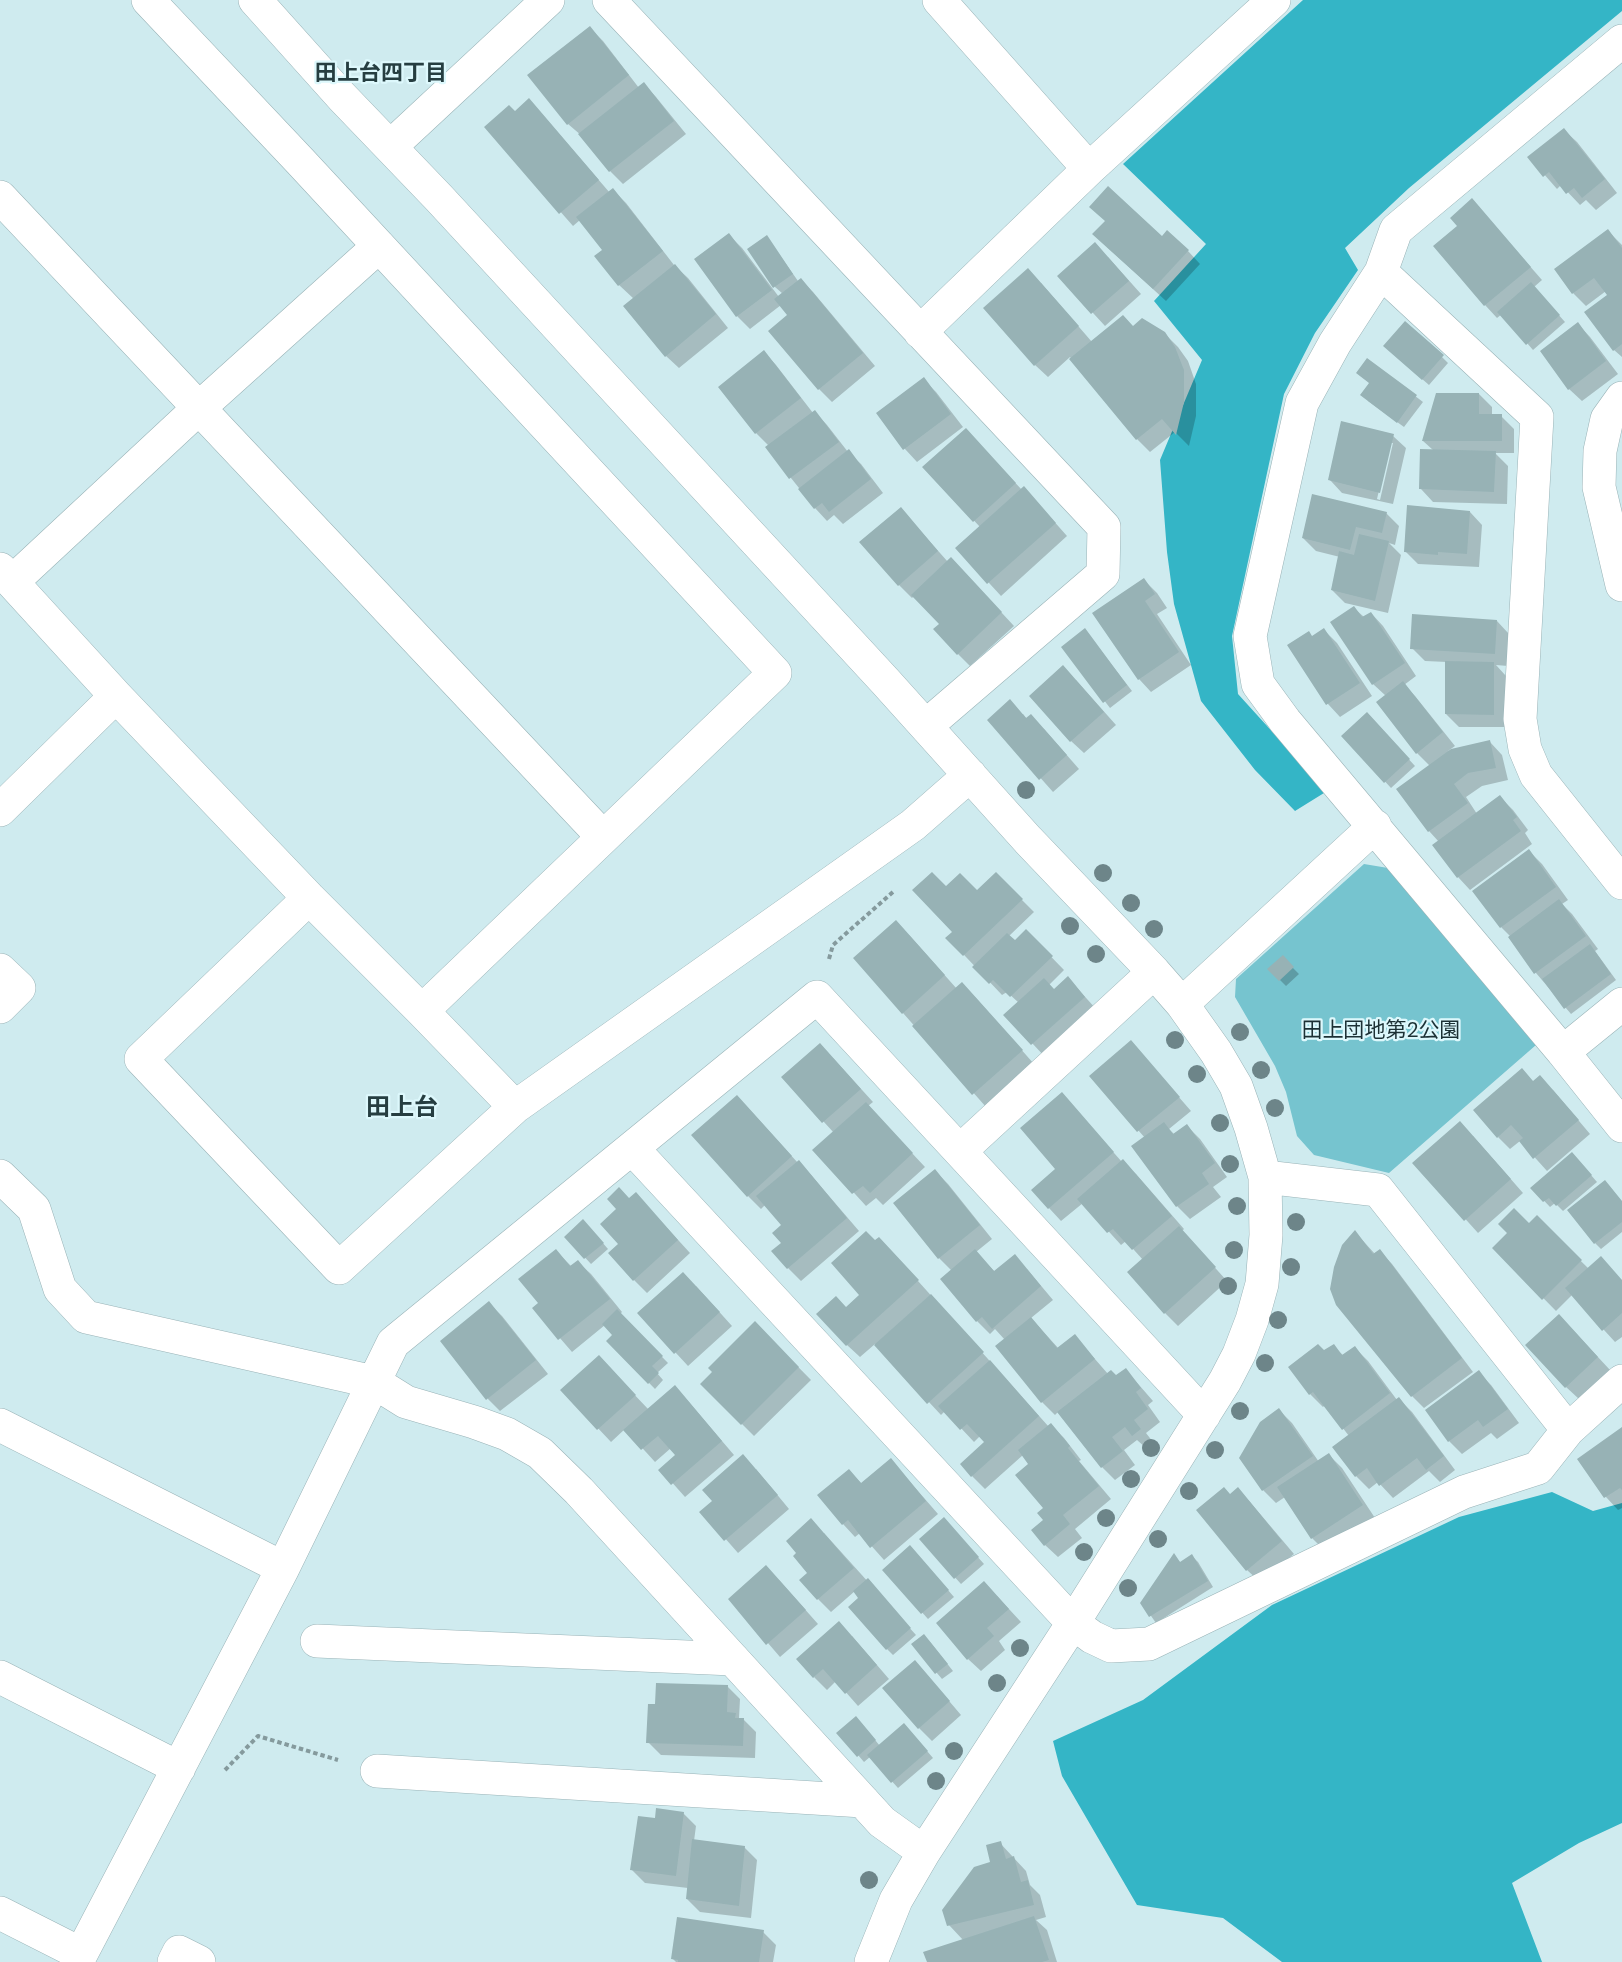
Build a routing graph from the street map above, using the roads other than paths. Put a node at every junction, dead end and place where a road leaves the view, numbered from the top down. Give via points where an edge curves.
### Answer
1 (148, 0) edge
2 (255, 0) edge
3 (548, 0) edge
4 (609, 0) edge
5 (939, 0) edge
6 (1274, 0) edge
7 (1622, 41) edge
8 (390, 147) junction
9 (1089, 169) junction
10 (0, 197) edge
11 (379, 246) junction
12 (1381, 272) junction
13 (920, 332) junction
14 (1622, 398) edge
15 (199, 408) junction
16 (6, 575) edge
17 (1622, 585) edge
18 (116, 696) junction
19 (926, 726) junction
20 (970, 775) junction
21 (0, 810) edge
22 (1375, 826) junction
23 (603, 837) junction
24 (1622, 883) edge
25 (309, 898) junction
26 (0, 970) edge
27 (1154, 972) junction
28 (1182, 1004) junction
29 (1622, 1004) edge
30 (0, 1007) edge
31 (422, 1011) junction
32 (1563, 1052) junction
33 (515, 1107) junction
34 (1622, 1126) edge
35 (632, 1148) junction
36 (960, 1151) junction
37 (0, 1176) edge
38 (1265, 1177) junction
39 (1622, 1381) edge
40 (374, 1382) junction
41 (1204, 1415) junction
42 (0, 1425) edge
43 (1568, 1430) junction
44 (283, 1568) junction
45 (1073, 1623) junction
46 (317, 1641) dead end
47 (733, 1659) junction
48 (0, 1677) edge
49 (178, 1768) junction
50 (377, 1771) road end
51 (863, 1801) junction
52 (924, 1852) junction
53 (0, 1913) edge
54 (79, 1958) edge
55 (174, 1962) edge
56 (199, 1962) edge
57 (871, 1962) edge

1 - 11 street
2 - 8 street
3 - 8 street
4 - 13 street
5 - 9 street
6 - 9 street
7 - 12 street via 1396,230
8 - 19 street
9 - 13 street
10 - 15 street
11 - 15 street
11 - 23 street via 775,673
12 - 22 street via 1302,403 1250,636 1258,684
12 - 24 street via 1537,417 1520,719 1525,749 1536,775
13 - 19 street via 1104,527 1103,574
14 - 17 street via 1607,419 1600,451 1599,487
15 - 16 street
15 - 23 street
16 - 18 street
18 - 21 street
18 - 25 street
19 - 20 street
20 - 27 street
20 - 33 street via 913,825
22 - 28 street
22 - 32 street
23 - 31 street
25 - 31 street
25 - 33 street via 141,1059 339,1268
26 - 30 street via 19,988
27 - 28 street
27 - 36 street
28 - 38 street via 1236,1086
29 - 32 street
31 - 33 street
32 - 34 street
35 - 36 street via 817,997
35 - 40 street via 393,1343
35 - 45 street
36 - 41 street
37 - 40 street via 34,1209 60,1289 86,1317
38 - 41 street via 1262,1284 1239,1354
38 - 43 street via 1377,1190
39 - 43 street
40 - 44 street
40 - 47 street via 406,1402 507,1434 540,1454 579,1491
41 - 45 street
42 - 44 street
43 - 45 street via 1538,1468 1464,1492 1149,1644 1111,1646
44 - 49 street
45 - 52 street
46 - 47 street
47 - 51 street
48 - 49 street
49 - 54 street
50 - 51 street
51 - 52 street via 882,1822
52 - 57 street via 896,1900
53 - 54 street
55 - 56 street via 179,1952

